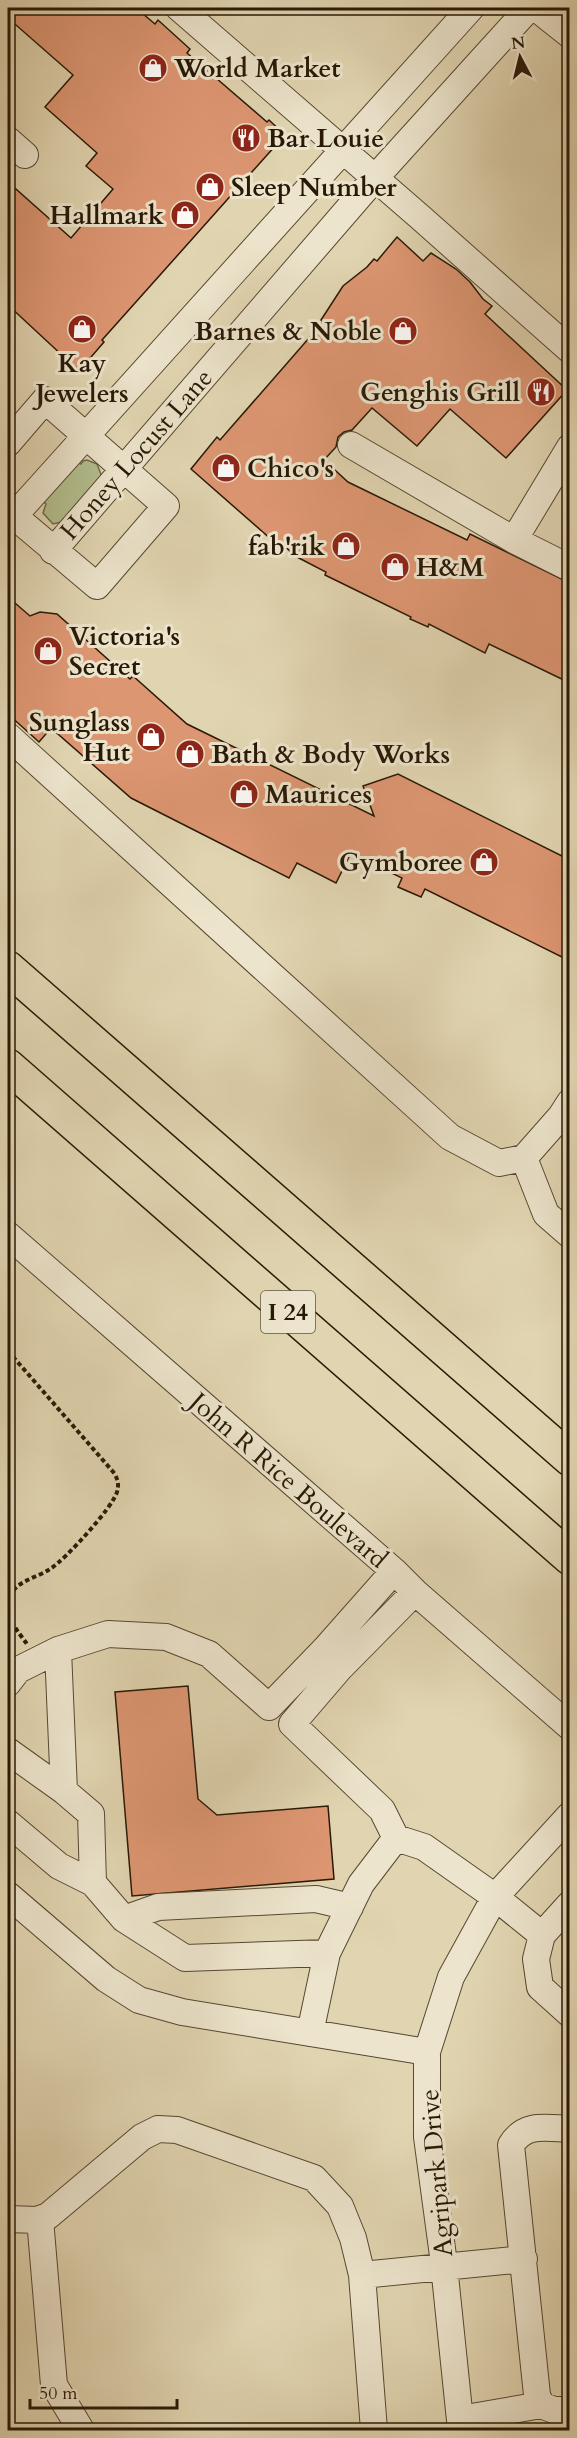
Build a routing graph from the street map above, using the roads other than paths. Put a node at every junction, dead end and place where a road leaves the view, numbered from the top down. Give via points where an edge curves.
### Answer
1 (179, 8) edge
2 (471, 8) edge
3 (529, 8) edge
4 (536, 8) edge
5 (570, 35) edge
6 (343, 150) junction
7 (375, 178) junction
8 (570, 350) edge
9 (86, 436) junction
10 (8, 443) edge
11 (351, 445) dead end
12 (570, 447) edge
13 (123, 469) junction
14 (10, 514) edge
15 (514, 540) junction
16 (53, 551) junction
17 (570, 568) edge
18 (8, 736) edge
19 (8, 968) edge
20 (8, 1066) edge
21 (570, 1102) edge
22 (524, 1158) junction
23 (8, 1235) edge
24 (570, 1235) edge
25 (570, 1459) edge
26 (570, 1558) edge
27 (394, 1571) junction
28 (415, 1592) junction
29 (58, 1650) junction
30 (8, 1683) edge
31 (570, 1727) edge
32 (9, 1755) edge
33 (64, 1791) junction
34 (570, 1815) edge
35 (8, 1822) edge
36 (396, 1838) junction
37 (93, 1882) junction
38 (8, 1895) edge
39 (495, 1897) junction
40 (570, 1904) edge
41 (350, 1907) junction
42 (124, 1919) junction
43 (542, 1935) junction
44 (327, 1953) junction
45 (570, 2014) edge
46 (310, 2033) junction
47 (427, 2052) junction
48 (570, 2128) edge
49 (8, 2219) edge
50 (40, 2219) junction
51 (524, 2259) junction
52 (444, 2266) junction
53 (362, 2275) junction
54 (541, 2405) junction
55 (570, 2410) edge
56 (460, 2425) edge
57 (81, 2430) edge
58 (374, 2430) edge

1 - 6 street
2 - 6 street, Honey Locust Lane
3 - 7 street, Honey Locust Lane
4 - 5 street
6 - 7 street
6 - 9 street, Honey Locust Lane
7 - 8 street
7 - 13 street, Honey Locust Lane
9 - 10 street via 45,400
9 - 13 street
9 - 14 street, Honey Locust Lane
11 - 15 street
12 - 15 street
13 - 16 street, Honey Locust Lane
13 - 16 street via 166,506 98,586
14 - 16 street
15 - 17 street
18 - 22 street via 450,1137 499,1162
19 - 25 highway
20 - 26 highway, I 24
21 - 22 street
22 - 24 street via 546,1214
23 - 27 street, John R Rice Boulevard
27 - 28 street, John R Rice Boulevard
27 - 29 street via 269,1707 209,1654 166,1637 108,1634
28 - 31 street, John R Rice Boulevard
28 - 36 street via 340,1668 292,1724 382,1810
29 - 30 street via 18,1670
29 - 33 street
32 - 33 street
33 - 37 street via 91,1814
34 - 39 street, Agripark Drive
35 - 37 street via 59,1866
36 - 39 street via 424,1847
36 - 41 street via 361,1884
37 - 42 street
38 - 46 street via 106,1978 139,2000 182,2012
39 - 43 street
39 - 47 street, Agripark Drive via 451,1977
40 - 43 street
41 - 42 street via 316,1899 158,1907
41 - 44 street
42 - 44 street via 185,1958
43 - 45 street via 536,1959 540,1987
44 - 46 street
46 - 47 street
47 - 52 street, Agripark Drive via 427,2137
48 - 51 street via 530,2128 518,2134 511,2145
49 - 50 street
50 - 53 street via 142,2137 158,2129 177,2130 314,2178 340,2206
50 - 57 street via 54,2385
51 - 52 street
51 - 54 street
52 - 53 street
52 - 56 street, Agripark Drive
53 - 58 street
54 - 55 street
54 - 56 street

